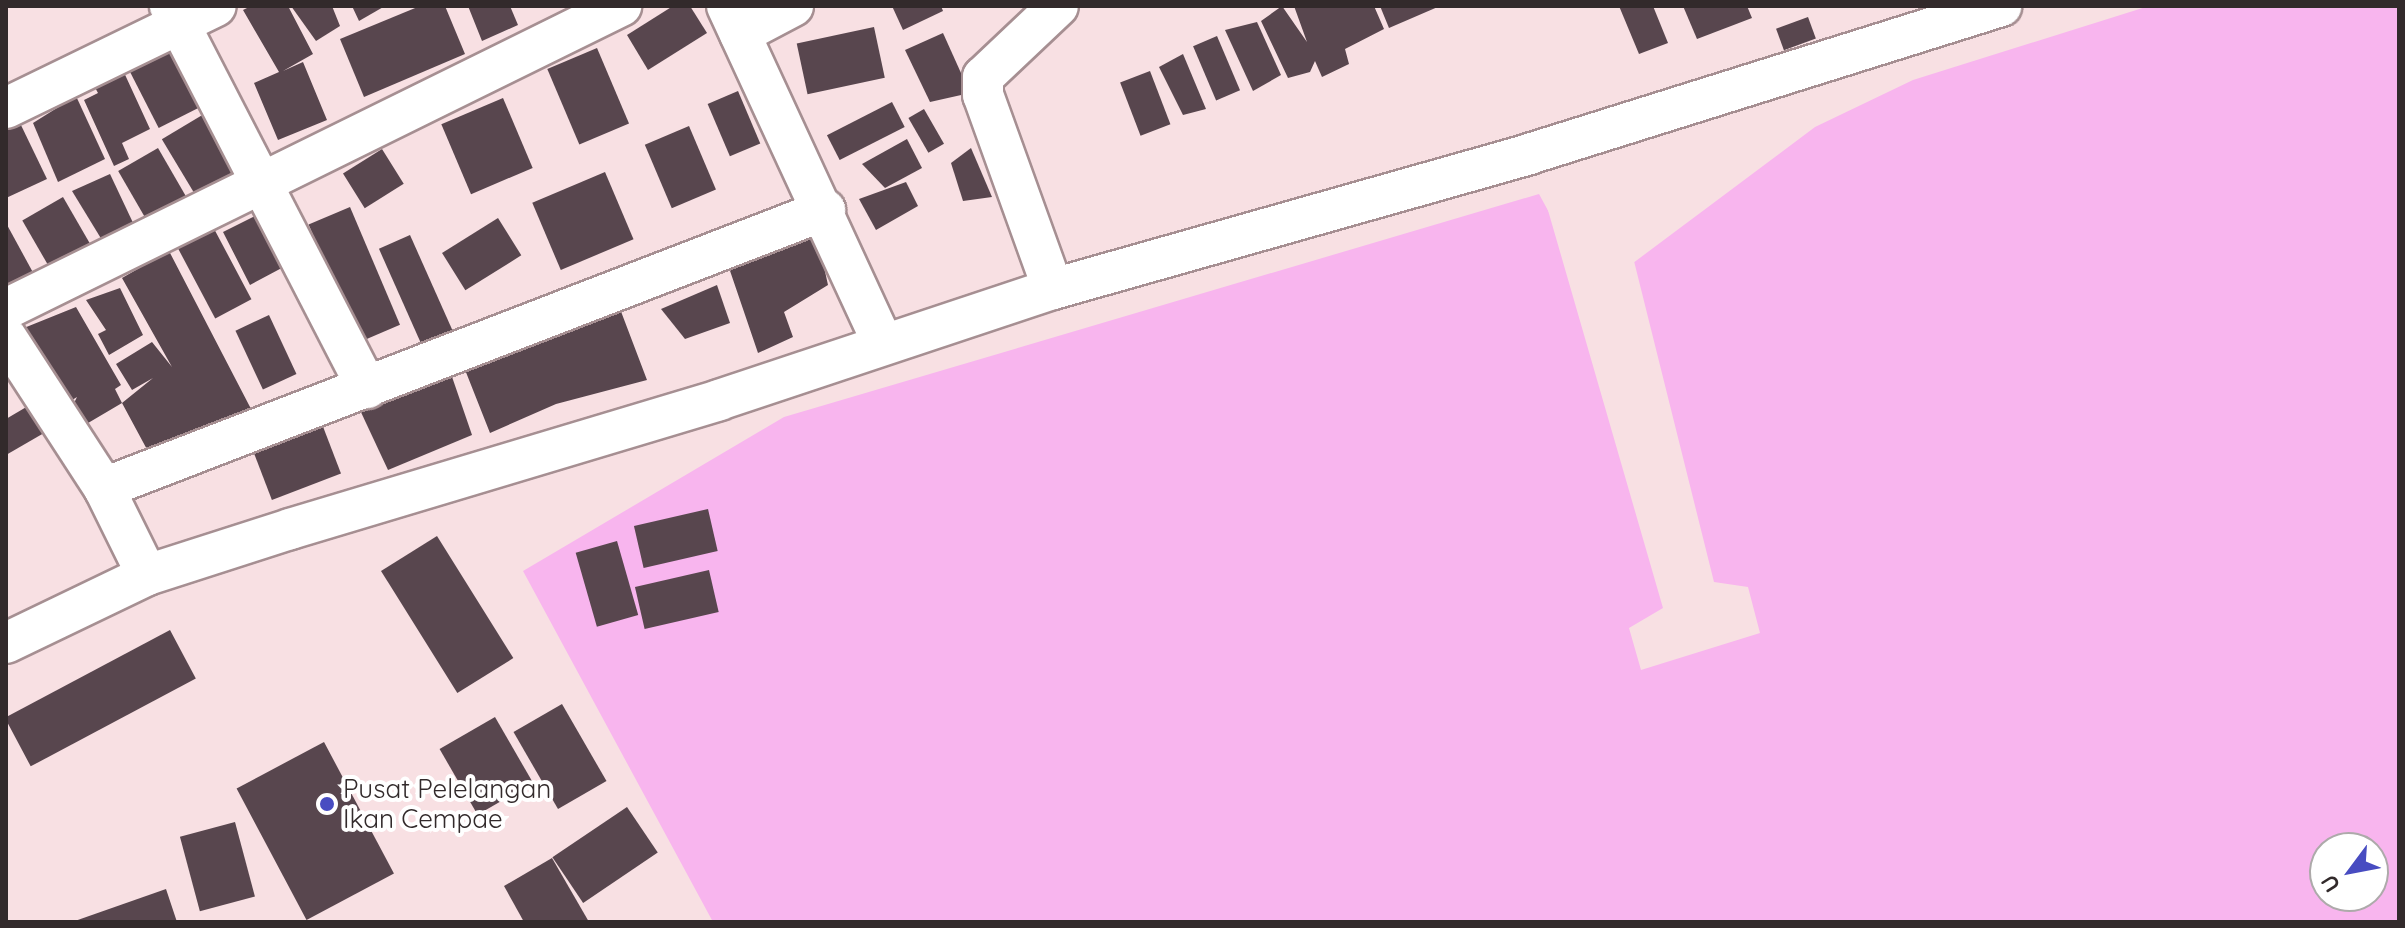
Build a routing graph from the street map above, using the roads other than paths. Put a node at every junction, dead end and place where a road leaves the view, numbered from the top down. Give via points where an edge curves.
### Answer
1 (216, 6) edge
2 (621, 6) edge
3 (793, 6) edge
4 (1058, 6) edge
5 (2001, 6) edge
6 (175, 15) edge
7 (1915, 18) edge
8 (734, 20) edge
9 (6, 108) edge
10 (262, 187) junction
11 (825, 210) junction
12 (1053, 289) junction
13 (6, 309) edge
14 (6, 337) edge
15 (882, 342) junction
16 (367, 388) junction
17 (104, 488) junction
18 (147, 575) junction
19 (6, 643) edge

1 - 6 street
2 - 10 street
3 - 8 street
4 - 12 street via 990,63 983,86
5 - 7 street
6 - 9 street
6 - 10 street
7 - 12 street via 1529,154
8 - 11 street
10 - 13 street
10 - 16 street
11 - 15 street
11 - 16 street
12 - 15 street
14 - 17 street
15 - 18 street via 719,400
16 - 17 street
17 - 18 street
18 - 19 street

